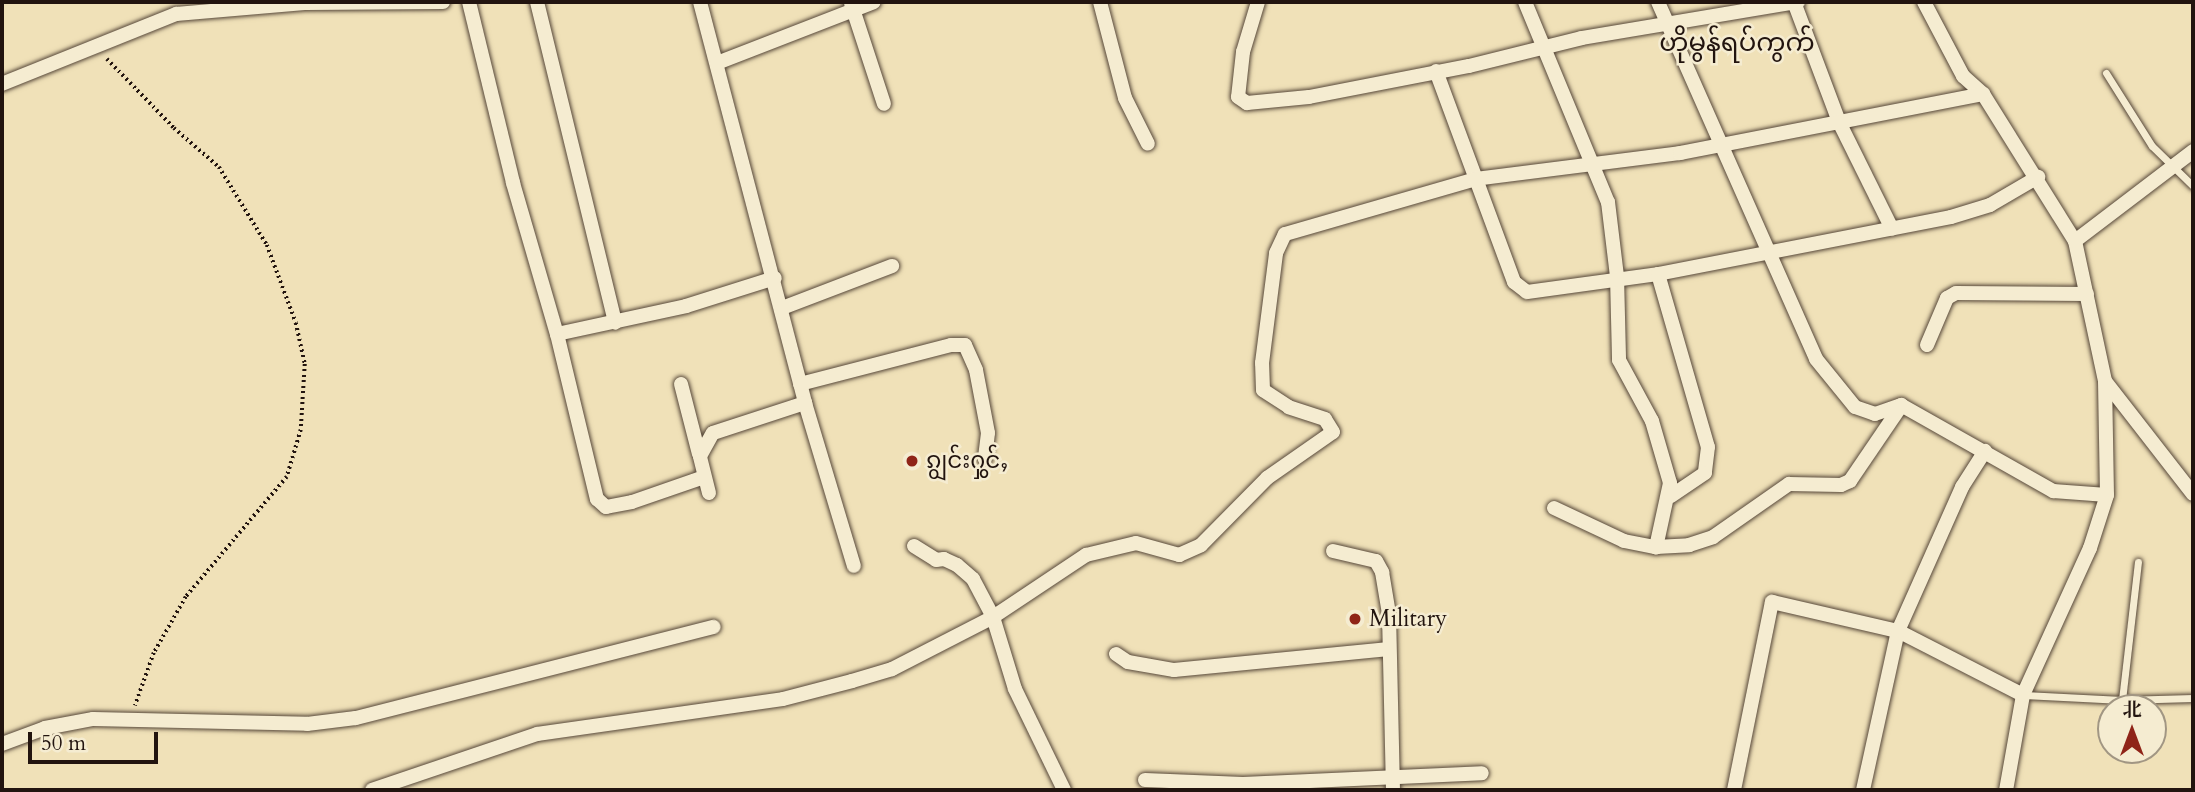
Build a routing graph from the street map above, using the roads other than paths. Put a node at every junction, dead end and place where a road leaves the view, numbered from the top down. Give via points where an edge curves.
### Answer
1 (443, 2) edge
2 (469, 2) edge
3 (537, 2) edge
4 (700, 2) edge
5 (874, 2) edge
6 (1100, 2) edge
7 (1258, 2) edge
8 (1525, 2) edge
9 (1658, 2) edge
10 (1796, 2) edge
11 (1924, 2) edge
12 (852, 6) edge
13 (1669, 26) junction
14 (1544, 46) junction
15 (717, 63) junction
16 (1436, 71) junction
17 (2106, 73) dead end
18 (2, 84) edge
19 (1983, 94) junction
20 (884, 104) dead end
21 (1839, 122) junction
22 (1148, 144) dead end
23 (1721, 145) junction
24 (2193, 152) edge
25 (1594, 161) junction
26 (2172, 167) junction
27 (2038, 177) junction
28 (1475, 179) junction
29 (2193, 186) edge
30 (1892, 229) junction
31 (2075, 241) junction
32 (1765, 251) junction
33 (892, 266) dead end
34 (1658, 274) junction
35 (1617, 276) junction
36 (775, 278) junction
37 (2087, 294) junction
38 (782, 308) junction
39 (615, 323) junction
40 (557, 334) junction
41 (1927, 345) dead end
42 (2105, 381) junction
43 (681, 384) dead end
44 (800, 384) junction
45 (805, 403) junction
46 (1901, 405) junction
47 (1984, 451) junction
48 (699, 456) junction
49 (985, 459) dead end
50 (704, 477) junction
51 (709, 492) dead end
52 (2193, 492) edge
53 (2107, 495) junction
54 (1671, 496) junction
55 (1554, 508) dead end
56 (914, 546) dead end
57 (1656, 547) junction
58 (1333, 551) dead end
59 (2138, 562) dead end
60 (854, 566) dead end
61 (993, 617) junction
62 (714, 627) dead end
63 (1898, 631) junction
64 (1389, 649) junction
65 (1116, 654) dead end
66 (2123, 694) edge
67 (2023, 695) junction
68 (2193, 698) edge
69 (2097, 699) edge
70 (2167, 699) edge
71 (2, 744) edge
72 (1482, 773) dead end
73 (1145, 780) dead end
74 (1393, 785) edge
75 (372, 790) edge
76 (1064, 790) edge
77 (1734, 790) edge
78 (1863, 790) edge
79 (2006, 790) edge

1 - 18 street via 305,4 176,14
2 - 40 street via 513,183
3 - 39 street
4 - 15 street
5 - 12 street
6 - 22 street via 1125,98
7 - 16 street via 1243,52 1238,97 1247,103 1310,97
8 - 14 street
9 - 13 street
10 - 13 street
10 - 21 street
11 - 19 street via 1963,76
12 - 15 street
12 - 20 street
13 - 14 street
13 - 23 street
14 - 16 street
14 - 25 street
15 - 36 street
16 - 28 street
17 - 26 lane via 2146,137
19 - 21 street
19 - 27 street
21 - 23 street
21 - 30 street
23 - 25 street
23 - 32 street
24 - 26 street
25 - 28 street
25 - 35 street via 1608,202
26 - 29 lane
26 - 31 street
27 - 30 street via 1990,205
27 - 31 street
28 - 35 street via 1520,290
28 - 61 street via 1285,234 1278,241 1262,363 1264,390 1289,407 1325,419 1333,428 1331,436 1267,478 1211,537 1194,548 1179,555 1136,543 1086,555
30 - 32 street
31 - 37 street
32 - 34 street
32 - 46 street via 1816,359 1855,407 1875,414
33 - 38 street
34 - 35 street
34 - 54 street via 1708,447 1704,473
35 - 54 street via 1619,360 1652,421
36 - 38 street
36 - 39 street
37 - 41 street via 1956,293 1947,299
37 - 42 street
38 - 44 street
39 - 40 street
40 - 50 street via 597,499 607,507 632,502
42 - 52 street
42 - 53 street
43 - 48 street
44 - 45 street
44 - 49 street via 965,345 976,370 988,433
45 - 48 street via 713,433
45 - 60 street
46 - 47 street
46 - 57 street via 1850,481 1841,485 1789,484 1713,537 1689,545
47 - 53 street via 2053,491
47 - 63 street via 1962,487
48 - 50 street
50 - 51 street
53 - 67 street via 2090,548
54 - 57 street via 1658,524
55 - 57 street via 1624,541
56 - 61 street via 936,560 957,565 973,579
58 - 64 street via 1377,561 1389,614
59 - 66 lane
61 - 75 street via 892,669 852,681 783,699 537,734
61 - 76 street via 1015,689
62 - 71 street via 356,718 307,724 93,719 45,728
63 - 67 street
63 - 77 street via 1772,602
63 - 78 street
64 - 65 street via 1174,670 1128,662
64 - 74 street
67 - 69 lane
67 - 79 street
68 - 70 lane
72 - 74 street
73 - 74 street

